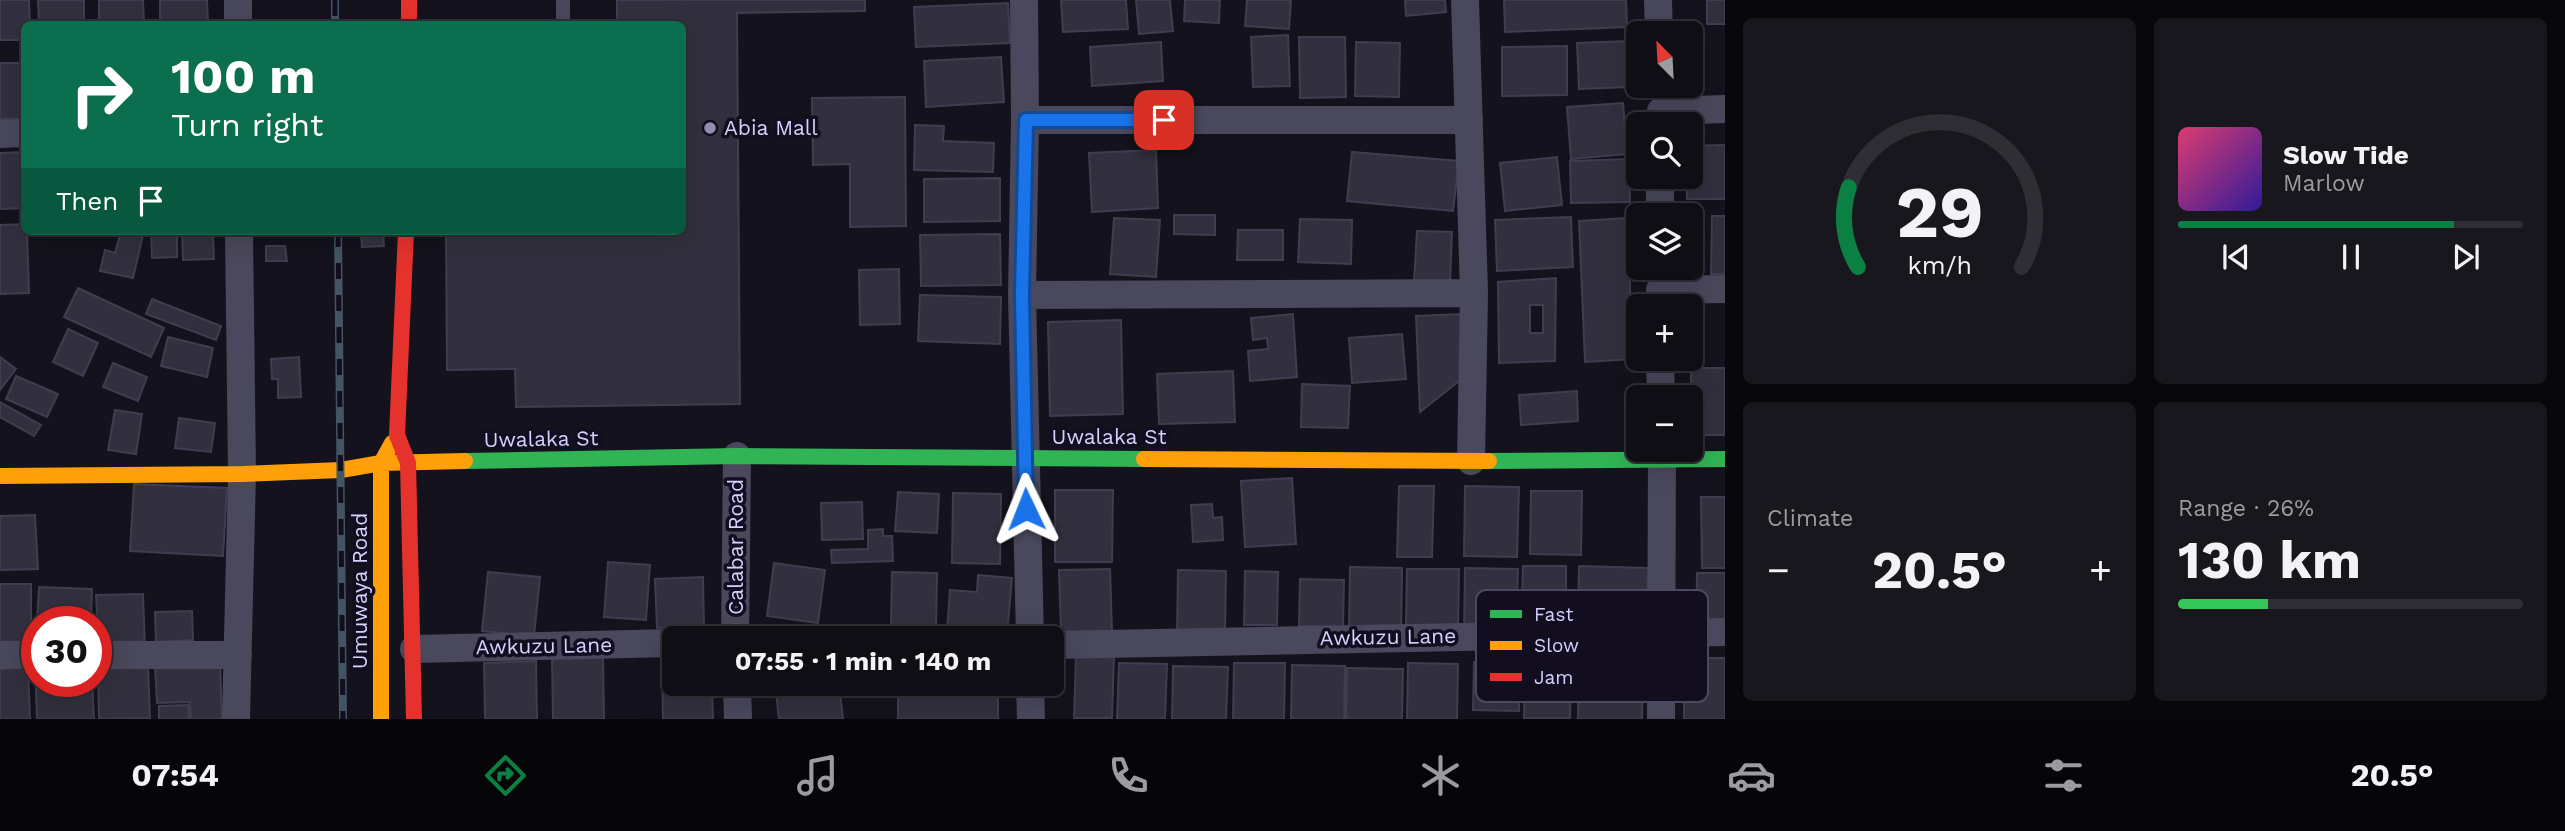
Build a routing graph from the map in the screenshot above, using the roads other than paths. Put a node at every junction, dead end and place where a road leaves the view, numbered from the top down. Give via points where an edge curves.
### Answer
1 (238, 0) edge
2 (409, 0) edge
3 (563, 0) edge
4 (1024, 0) edge
5 (1465, 0) edge
6 (1658, 0) edge
7 (238, 21) edge
8 (409, 21) edge
9 (563, 21) edge
10 (1659, 21) edge
11 (1661, 107) edge
12 (1725, 109) edge
13 (1026, 120) junction
14 (1469, 120) junction
15 (0, 134) edge
16 (21, 134) edge
17 (239, 235) edge
18 (406, 235) edge
19 (1660, 288) edge
20 (1725, 289) edge
21 (1474, 293) junction
22 (1022, 295) junction
23 (397, 435) junction
24 (737, 456) junction
25 (1626, 456) edge
26 (1025, 457) junction
27 (1703, 458) edge
28 (1725, 459) edge
29 (1471, 461) junction
30 (1662, 462) edge
31 (381, 463) junction
32 (408, 463) junction
33 (243, 474) junction
34 (0, 476) edge
35 (1660, 590) edge
36 (736, 626) edge
37 (1030, 626) edge
38 (1476, 636) edge
39 (662, 643) edge
40 (1064, 645) edge
41 (414, 649) junction
42 (0, 655) edge
43 (21, 655) edge
44 (112, 655) edge
45 (238, 655) junction
46 (737, 696) edge
47 (1030, 696) edge
48 (236, 719) edge
49 (381, 719) edge
50 (414, 719) edge
51 (738, 719) edge
52 (1031, 719) edge

1 - 7 street
2 - 8 street
3 - 9 lane
4 - 13 street
5 - 14 street
6 - 10 street
11 - 12 street
13 - 14 street
13 - 22 street
14 - 21 street
15 - 16 street
17 - 33 street
18 - 23 street
19 - 20 street
21 - 22 street
21 - 29 street
22 - 26 street
23 - 31 street
23 - 32 street
24 - 26 street, Uwalaka St
24 - 32 street, Uwalaka St
24 - 36 street, Calabar Road
25 - 29 street, Uwalaka St
26 - 29 street, Uwalaka St
26 - 37 street
27 - 28 street, Uwalaka St
30 - 35 street
31 - 32 street, Uwalaka St
31 - 33 street, Uwalaka St via 341,470
31 - 49 street, Umuwaya Road
32 - 41 street
33 - 34 street, Uwalaka St
33 - 45 street
38 - 40 street, Awkuzu Lane
39 - 41 street, Awkuzu Lane
41 - 50 street
42 - 43 street
44 - 45 street
45 - 48 street
46 - 51 street
47 - 52 street

